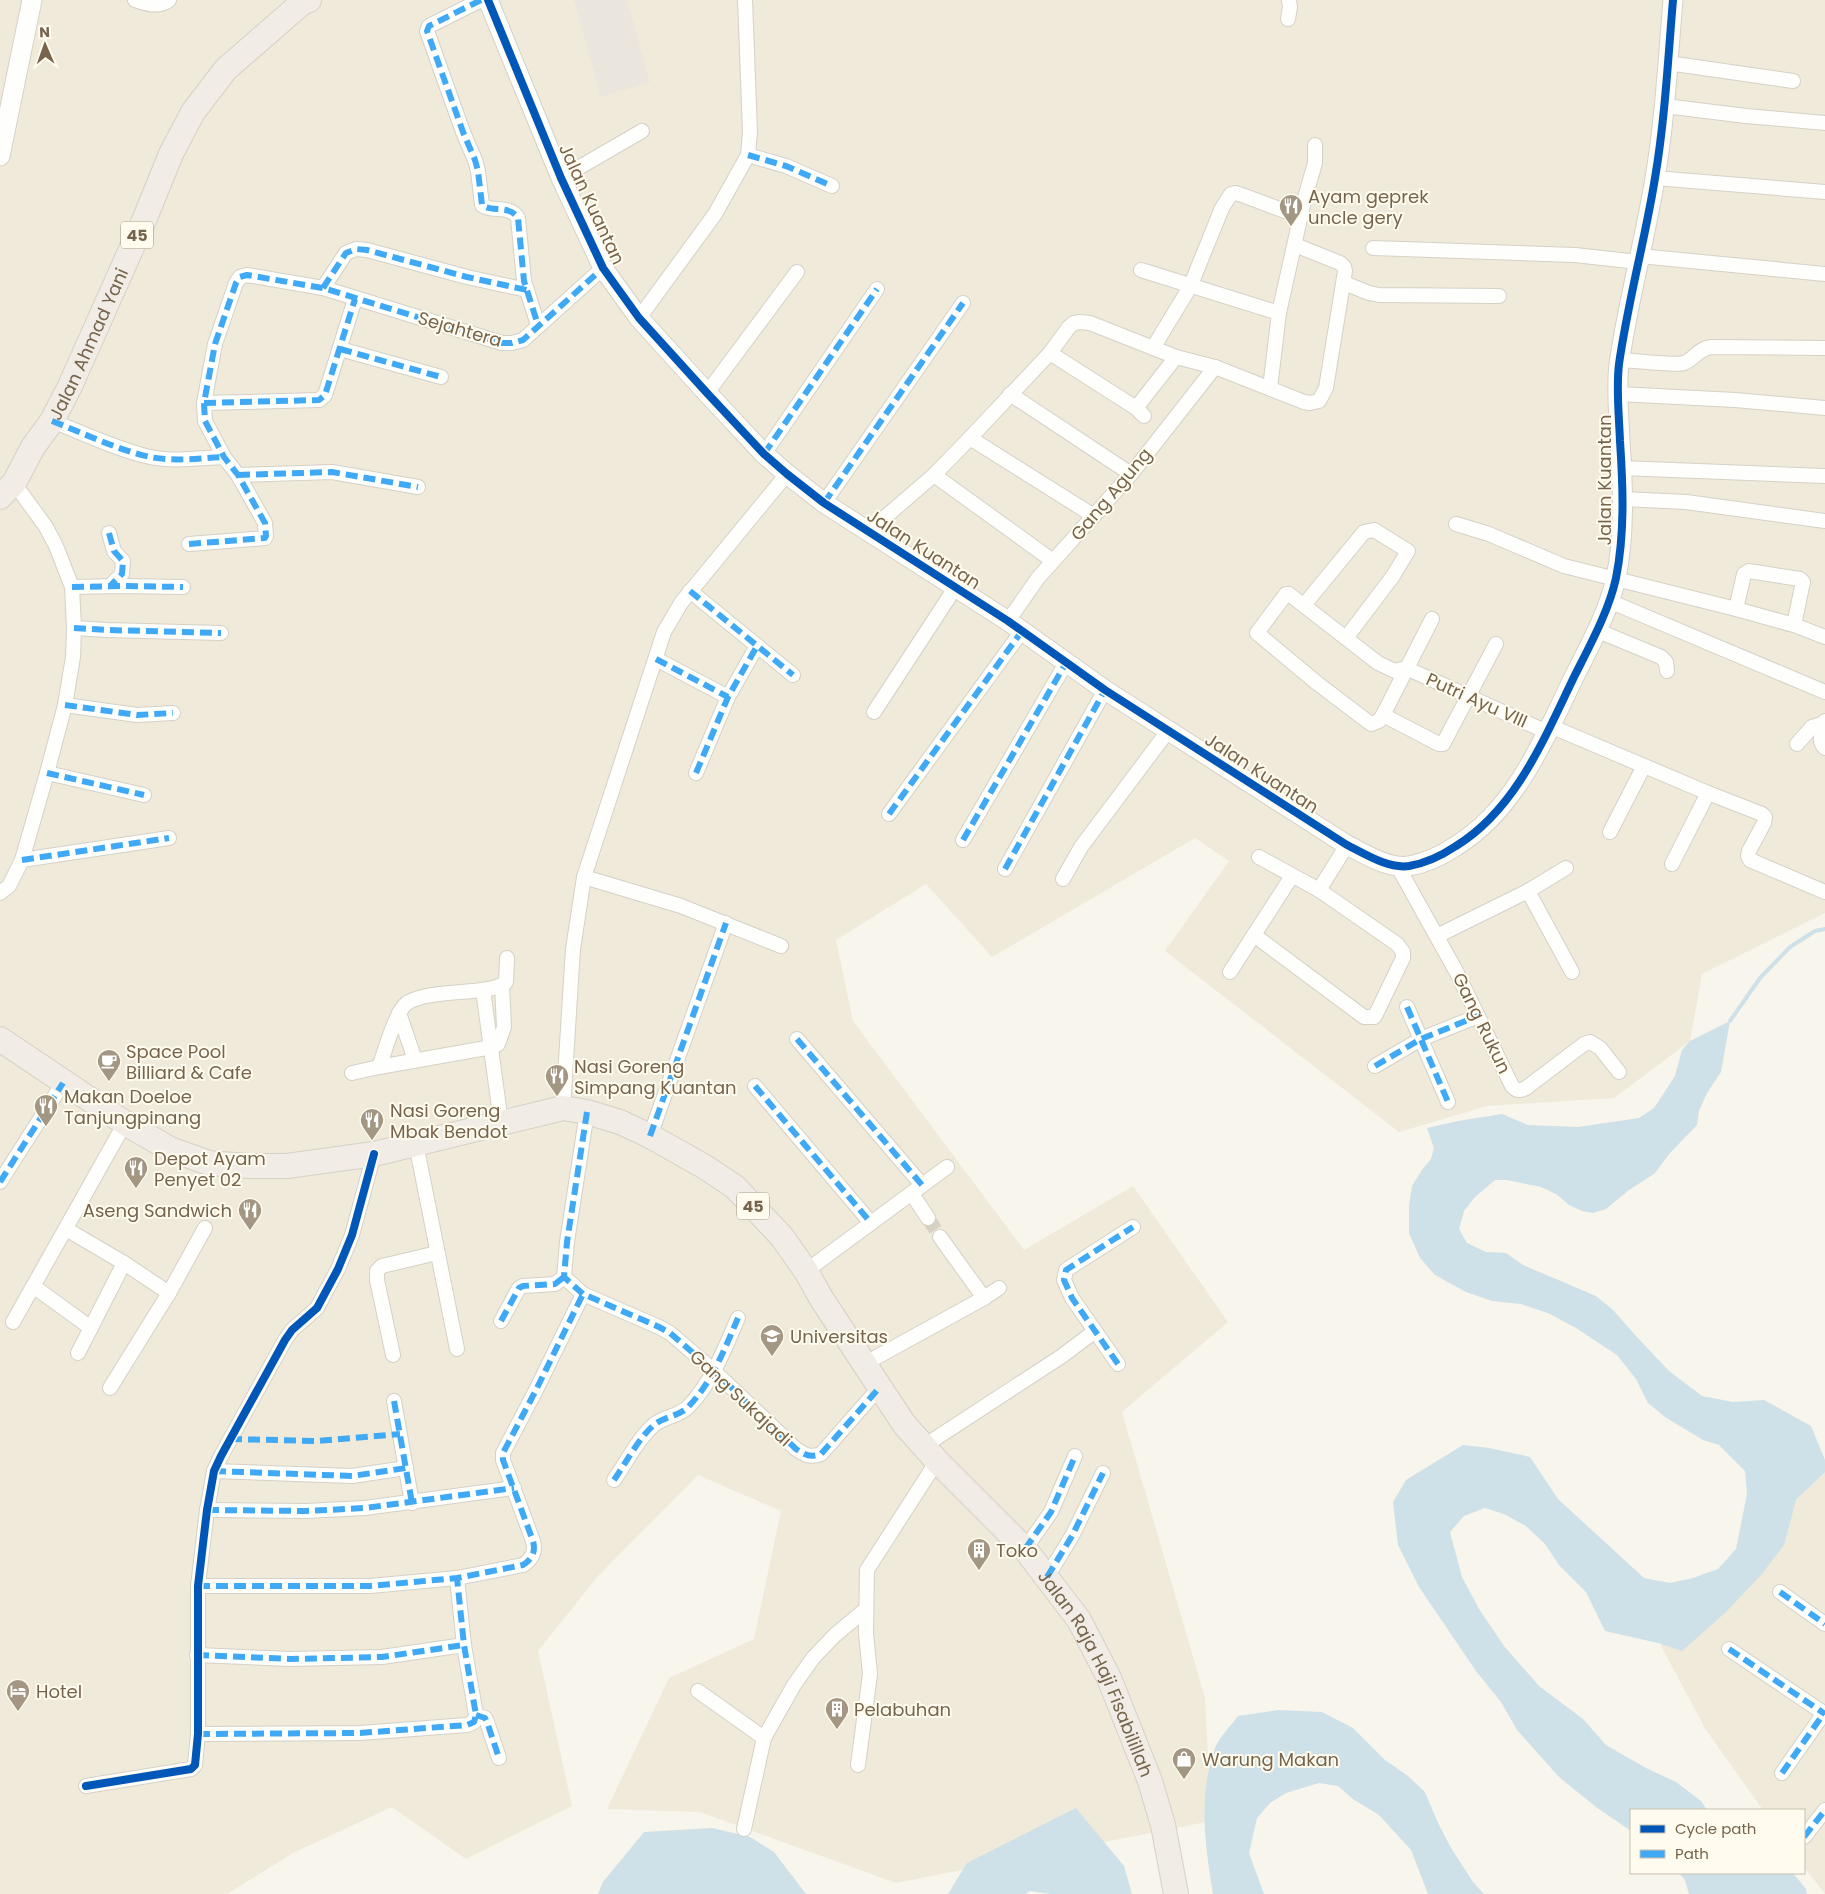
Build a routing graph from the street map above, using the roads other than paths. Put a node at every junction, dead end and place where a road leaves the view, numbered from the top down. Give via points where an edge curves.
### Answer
1 (32, 0) edge
2 (135, 0) edge
3 (169, 0) edge
4 (481, 0) edge
5 (488, 0) edge
6 (745, 0) edge
7 (1289, 0) edge
8 (1673, 0) edge
9 (304, 1) edge
10 (1288, 19) dead end
11 (1668, 63) junction
12 (1793, 81) dead end
13 (1665, 106) junction
14 (1825, 123) edge
15 (642, 131) dead end
16 (1315, 145) dead end
17 (748, 155) junction
18 (0, 156) edge
19 (561, 178) junction
20 (1655, 178) junction
21 (832, 186) dead end
22 (1825, 192) edge
23 (1301, 216) junction
24 (1295, 245) junction
25 (1373, 248) dead end
26 (1639, 259) junction
27 (603, 268) junction
28 (1141, 270) dead end
29 (797, 272) dead end
30 (1825, 274) edge
31 (1344, 283) junction
32 (1190, 287) junction
33 (323, 288) junction
34 (878, 289) dead end
35 (527, 290) junction
36 (1499, 296) dead end
37 (355, 298) junction
38 (963, 303) dead end
39 (1279, 313) junction
40 (639, 318) junction
41 (538, 325) junction
42 (1153, 348) junction
43 (1825, 348) edge
44 (340, 349) junction
45 (1050, 353) junction
46 (1176, 357) junction
47 (1620, 360) junction
48 (1214, 367) junction
49 (441, 377) dead end
50 (1270, 388) junction
51 (706, 393) junction
52 (1010, 394) junction
53 (1618, 394) junction
54 (204, 403) junction
55 (1825, 408) edge
56 (52, 421) junction
57 (970, 438) junction
58 (764, 454) junction
59 (224, 457) junction
60 (1622, 468) junction
61 (787, 474) junction
62 (934, 474) junction
63 (1131, 474) junction
64 (238, 475) junction
65 (1825, 476) edge
66 (418, 487) dead end
67 (7, 490) edge
68 (1623, 499) junction
69 (824, 503) junction
70 (1094, 516) junction
71 (1825, 520) edge
72 (1456, 524) dead end
73 (869, 531) junction
74 (109, 533) dead end
75 (189, 544) dead end
76 (1053, 561) junction
77 (1616, 580) junction
78 (110, 586) junction
79 (72, 587) junction
80 (183, 588) dead end
81 (955, 588) junction
82 (690, 591) junction
83 (1609, 601) junction
84 (1304, 605) junction
85 (1736, 609) junction
86 (1432, 619) dead end
87 (1794, 625) junction
88 (1015, 626) junction
89 (74, 628) junction
90 (1596, 630) junction
91 (221, 633) dead end
92 (1825, 637) edge
93 (1346, 638) junction
94 (1496, 644) dead end
95 (757, 646) junction
96 (656, 659) junction
97 (1066, 663) junction
98 (1406, 668) junction
99 (1667, 671) dead end
100 (793, 675) dead end
101 (1106, 690) junction
102 (1825, 692) edge
103 (1469, 696) junction
104 (728, 697) junction
105 (65, 704) junction
106 (874, 712) dead end
107 (173, 713) dead end
108 (1383, 714) junction
109 (1825, 722) edge
110 (1549, 729) junction
111 (1168, 731) junction
112 (1797, 744) dead end
113 (1825, 748) edge
114 (1644, 766) junction
115 (47, 773) junction
116 (696, 773) dead end
117 (1708, 793) junction
118 (144, 795) dead end
119 (889, 814) dead end
120 (1610, 832) dead end
121 (169, 838) dead end
122 (963, 840) dead end
123 (1347, 845) junction
124 (1259, 857) dead end
125 (22, 860) junction
126 (1672, 864) dead end
127 (1398, 867) junction
128 (1566, 868) dead end
129 (1005, 869) dead end
130 (1292, 876) junction
131 (584, 877) junction
132 (1063, 879) dead end
133 (1319, 890) junction
134 (1528, 891) junction
135 (0, 892) edge
136 (1825, 892) edge
137 (726, 923) junction
138 (1254, 935) junction
139 (1437, 936) junction
140 (782, 946) dead end
141 (506, 958) dead end
142 (1230, 972) dead end
143 (1572, 972) dead end
144 (502, 985) junction
145 (484, 990) junction
146 (1407, 1007) dead end
147 (399, 1013) junction
148 (1478, 1016) junction
149 (0, 1039) edge
150 (797, 1039) dead end
151 (1421, 1039) junction
152 (492, 1047) junction
153 (416, 1060) junction
154 (1375, 1066) dead end
155 (379, 1067) junction
156 (1619, 1072) dead end
157 (352, 1073) dead end
158 (64, 1083) junction
159 (755, 1086) dead end
160 (1448, 1102) dead end
161 (563, 1108) junction
162 (586, 1112) junction
163 (501, 1122) junction
164 (125, 1123) junction
165 (650, 1136) junction
166 (416, 1144) junction
167 (374, 1154) junction
168 (947, 1167) dead end
169 (0, 1182) edge
170 (917, 1190) junction
171 (928, 1218) tunnel mouth
172 (871, 1223) junction
173 (1133, 1226) dead end
174 (205, 1228) dead end
175 (66, 1229) junction
176 (940, 1237) tunnel mouth
177 (437, 1252) junction
178 (124, 1263) junction
179 (806, 1271) junction
180 (564, 1278) junction
181 (33, 1286) junction
182 (999, 1288) dead end
183 (169, 1293) junction
184 (583, 1294) junction
185 (984, 1298) junction
186 (738, 1318) dead end
187 (501, 1321) dead end
188 (13, 1322) dead end
189 (91, 1328) junction
190 (1095, 1331) junction
191 (457, 1349) dead end
192 (78, 1353) dead end
193 (393, 1355) dead end
194 (864, 1364) junction
195 (1118, 1364) dead end
196 (714, 1371) junction
197 (110, 1388) dead end
198 (879, 1388) junction
199 (394, 1401) dead end
200 (930, 1454) junction
201 (1075, 1456) dead end
202 (406, 1468) junction
203 (214, 1471) junction
204 (1102, 1473) dead end
205 (614, 1480) dead end
206 (514, 1488) junction
207 (412, 1503) junction
208 (207, 1510) junction
209 (1025, 1549) junction
210 (1047, 1577) junction
211 (457, 1578) junction
212 (198, 1586) junction
213 (1780, 1592) dead end
214 (865, 1610) junction
215 (1825, 1624) edge
216 (464, 1645) junction
217 (1729, 1648) dead end
218 (197, 1655) junction
219 (698, 1691) dead end
220 (1823, 1709) edge
221 (476, 1715) junction
222 (198, 1734) junction
223 (764, 1738) junction
224 (499, 1758) dead end
225 (858, 1765) dead end
226 (1782, 1773) dead end
227 (86, 1786) dead end
228 (1825, 1810) edge
229 (744, 1830) dead end
230 (1805, 1836) edge
231 (1176, 1894) edge

1 - 18 street
2 - 3 street via 149,5 164,4
4 - 35 street via 429,26 427,30 476,160 482,205 510,211 518,218
5 - 19 street, Jalan Kuantan
6 - 17 street
7 - 10 street
8 - 11 street, Jalan Kuantan
9 - 56 highway, Jalan Ahmad Yani / 45 via 226,69 194,112 171,154
11 - 12 street
11 - 13 street, Jalan Kuantan
13 - 14 street
13 - 20 street, Jalan Kuantan
15 - 19 street
16 - 23 street via 1314,163
17 - 21 street via 786,166
17 - 40 street via 715,214
19 - 27 street, Jalan Kuantan
20 - 22 street
20 - 26 street, Jalan Kuantan
23 - 24 street
23 - 32 street via 1233,193 1222,208
24 - 31 street via 1340,263 1345,271
24 - 39 street
25 - 26 street
26 - 30 street
26 - 47 street, Jalan Kuantan
27 - 40 street, Jalan Kuantan
27 - 41 street, Sejahtera
28 - 32 street
29 - 51 street
31 - 36 street via 1379,295
31 - 50 street via 1323,396 1319,401 1310,403
32 - 39 street
32 - 42 street
33 - 35 street via 346,253 356,249
33 - 37 street, Sejahtera
33 - 54 street, Sejahtera via 247,274 240,277 215,344
34 - 58 street
35 - 41 street
37 - 41 street, Sejahtera via 502,342 523,340
37 - 44 street
38 - 69 street
39 - 50 street
40 - 51 street, Jalan Kuantan
42 - 45 street via 1080,322 1069,327
42 - 46 street
43 - 47 street via 1711,347 1700,349 1689,361 1678,364
44 - 49 street
44 - 54 street via 325,395 319,400
45 - 46 street via 1140,412
45 - 52 street
46 - 48 street
47 - 53 street, Jalan Kuantan
48 - 50 street
48 - 63 street, Gang Agung
51 - 58 street, Jalan Kuantan
52 - 57 street
52 - 63 street
53 - 55 street
53 - 60 street, Jalan Kuantan
54 - 59 street via 206,421
56 - 59 street via 151,458
56 - 67 highway, Jalan Ahmad Yani / 45
57 - 62 street
57 - 70 street
58 - 61 street, Jalan Kuantan
59 - 64 street
60 - 65 street
60 - 68 street, Jalan Kuantan
61 - 69 street, Jalan Kuantan
61 - 82 street
62 - 73 street
62 - 76 street
63 - 70 street, Gang Agung
64 - 66 street via 332,472
64 - 75 street via 265,523 265,538
67 - 79 street via 46,527
68 - 71 street via 1686,502
68 - 77 street, Jalan Kuantan
69 - 73 street, Jalan Kuantan
70 - 76 street, Gang Agung
72 - 77 street via 1489,534 1564,566
73 - 81 street, Jalan Kuantan
74 - 78 street via 114,551 124,561 122,574
76 - 88 street, Gang Agung via 1038,578
77 - 83 street, Jalan Kuantan
77 - 85 street
78 - 79 street
78 - 80 street
79 - 89 street
81 - 88 street, Jalan Kuantan
81 - 106 street
82 - 95 street
82 - 96 street via 664,632
83 - 90 street, Jalan Kuantan
83 - 102 street
84 - 93 street, Putri Ayu VIII
84 - 93 street via 1367,530 1374,530 1408,551
84 - 108 street, Putri Ayu VIII via 1286,594 1257,630 1258,635 1371,724 1379,721
85 - 87 street
85 - 87 street via 1744,574 1749,571 1800,579 1803,582
86 - 98 street
87 - 92 street
88 - 97 street, Jalan Kuantan
88 - 119 street, Gang Agung
89 - 91 street
89 - 105 street
90 - 99 street via 1661,657 1666,662
90 - 110 street, Jalan Kuantan
93 - 98 street, Putri Ayu VIII via 1390,670
94 - 103 street
95 - 100 street
95 - 104 street
96 - 104 street
96 - 131 street
97 - 101 street, Jalan Kuantan
97 - 122 street
98 - 103 street, Putri Ayu VIII
98 - 108 street
101 - 111 street, Jalan Kuantan
101 - 129 street
103 - 108 street via 1443,744
103 - 110 street, Putri Ayu VIII
104 - 116 street
105 - 107 street via 137,715
105 - 115 street
109 - 112 street via 1812,727
109 - 113 street via 1820,742
110 - 114 street, Putri Ayu VIII
110 - 127 street, Jalan Kuantan via 1522,778 1491,818 1469,838 1430,861
111 - 123 street, Jalan Kuantan
111 - 132 street via 1081,847
114 - 117 street, Putri Ayu VIII
114 - 120 street
115 - 118 street
115 - 125 street
117 - 126 street
117 - 136 street, Putri Ayu VIII via 1764,817 1749,851 1750,860
121 - 125 street
123 - 127 street, Jalan Kuantan
123 - 133 street
124 - 130 street
125 - 135 street via 9,886
127 - 139 street, Gang Rukun
128 - 134 street
130 - 133 street
130 - 138 street
131 - 137 street
131 - 161 street via 572,949
133 - 138 street via 1402,948 1403,958 1374,1017 1364,1017
134 - 139 street
134 - 143 street
137 - 140 street
137 - 165 street
138 - 142 street
139 - 148 street, Gang Rukun
141 - 144 street via 506,982
144 - 145 street
144 - 152 street via 504,1027 498,1044
145 - 147 street via 416,999
145 - 152 street
146 - 151 street
147 - 153 street
147 - 155 street
148 - 151 street
148 - 156 street, Gang Rukun via 1516,1090 1526,1088 1590,1042 1600,1048
149 - 158 highway, Jalan Raja Haji Fisabilillah / 45
150 - 170 street
151 - 154 street
151 - 160 street
152 - 153 street
152 - 163 street
153 - 155 street
155 - 157 street
158 - 164 highway, Jalan Raja Haji Fisabilillah / 45
158 - 169 street
159 - 172 street
161 - 162 highway, Jalan Raja Haji Fisabilillah / 45
161 - 163 highway, Jalan Raja Haji Fisabilillah / 45
162 - 165 highway, Jalan Raja Haji Fisabilillah / 45 via 620,1122
162 - 180 street
163 - 166 highway, Jalan Raja Haji Fisabilillah / 45
164 - 167 highway, Jalan Raja Haji Fisabilillah / 45 via 170,1149 209,1163 286,1166
164 - 175 street
165 - 179 highway, Jalan Raja Haji Fisabilillah / 45 via 735,1187 782,1237
166 - 167 highway, Jalan Raja Haji Fisabilillah / 45
166 - 177 street
167 - 203 street via 352,1235 338,1269 317,1308 285,1340
168 - 170 street
170 - 171 street
170 - 172 street
172 - 179 street
173 - 190 street via 1065,1272 1064,1284
174 - 183 street
175 - 178 street
175 - 181 street
176 - 185 street
177 - 191 street
177 - 193 street via 382,1266 377,1271
178 - 183 street
178 - 189 street
179 - 194 highway, Jalan Raja Haji Fisabilillah / 45
180 - 184 street, Gang Sukajadi
180 - 187 street via 555,1284 519,1288
181 - 188 street
181 - 189 street
182 - 185 street
183 - 197 street
184 - 196 street, Gang Sukajadi via 670,1333
184 - 206 street via 505,1447 504,1460
185 - 194 street
186 - 196 street
189 - 192 street
190 - 195 street
190 - 200 street
194 - 198 highway, Jalan Raja Haji Fisabilillah / 45
196 - 198 street, Gang Sukajadi via 796,1450 811,1457 821,1454
196 - 205 street via 690,1406 663,1418 649,1429
198 - 200 highway, Jalan Raja Haji Fisabilillah / 45
199 - 202 street
200 - 209 highway, Jalan Raja Haji Fisabilillah / 45
200 - 214 street via 870,1564 865,1576
201 - 209 street via 1051,1512
202 - 203 street via 352,1476
202 - 207 street
203 - 208 street
204 - 210 street via 1072,1536
206 - 207 street
206 - 211 street via 535,1546 530,1561
207 - 208 street via 306,1511
208 - 212 street
209 - 210 highway, Jalan Raja Haji Fisabilillah / 45
210 - 231 highway, Jalan Raja Haji Fisabilillah / 45 via 1079,1620 1109,1678 1150,1781 1163,1826
211 - 212 street via 370,1586
211 - 216 street
212 - 218 street
213 - 215 street
214 - 223 street via 813,1658
214 - 225 street via 870,1674
216 - 218 street via 382,1657 290,1659
216 - 221 street
217 - 220 street
218 - 222 street
219 - 223 street
220 - 226 street
221 - 222 street via 474,1722 467,1725 369,1732
221 - 224 street via 485,1718
222 - 227 street via 195,1765 191,1768
223 - 229 street
228 - 230 street

